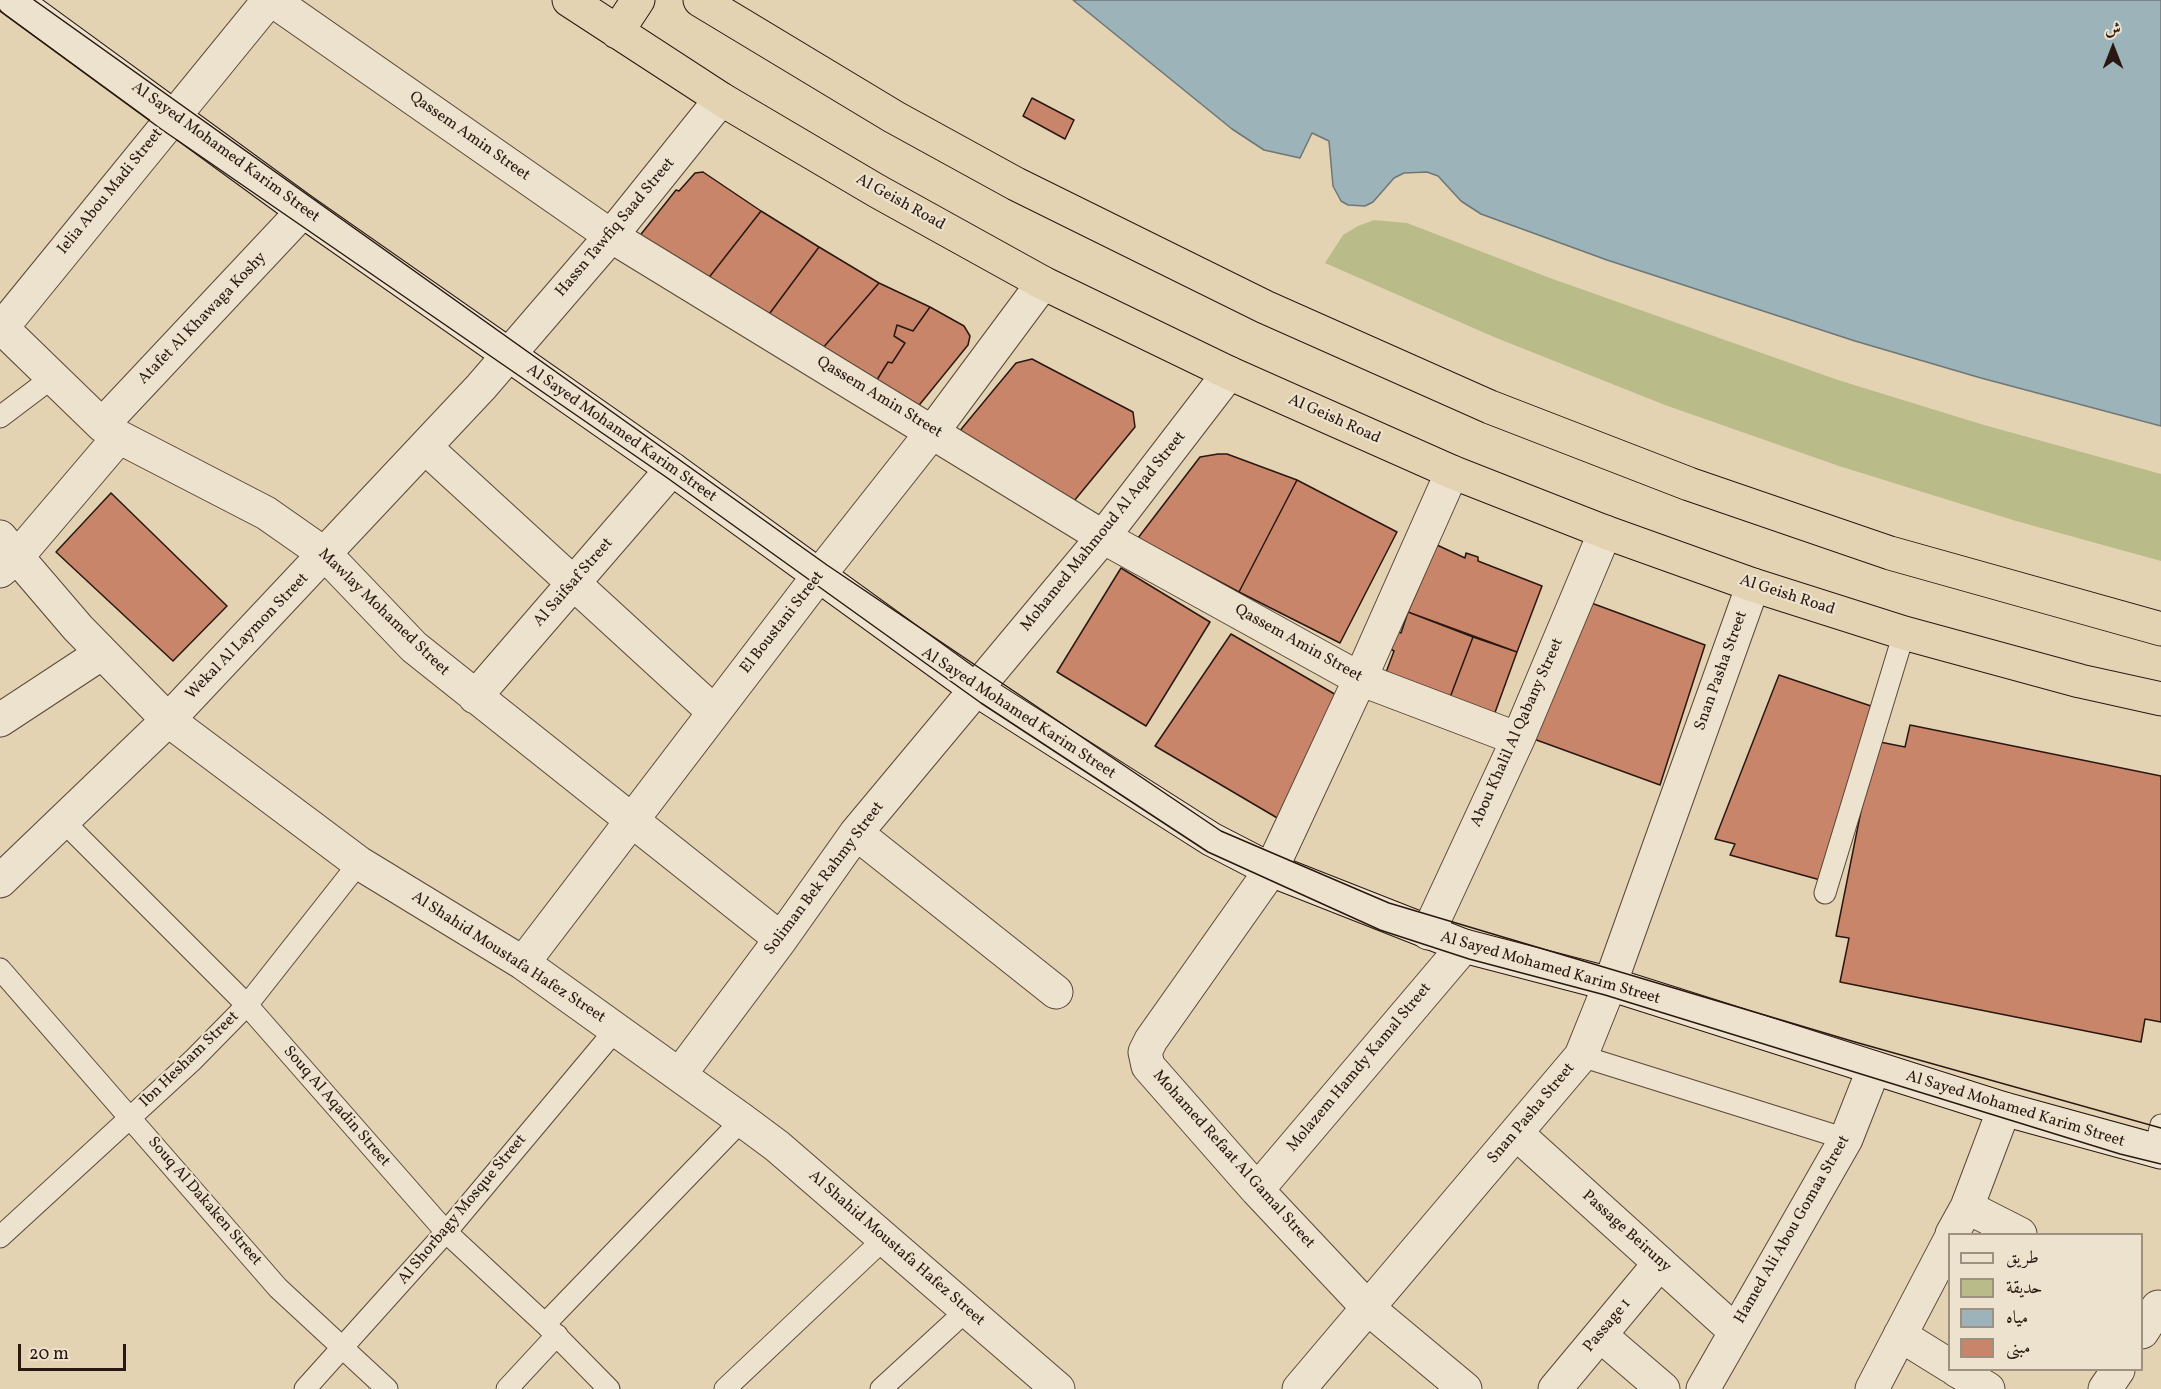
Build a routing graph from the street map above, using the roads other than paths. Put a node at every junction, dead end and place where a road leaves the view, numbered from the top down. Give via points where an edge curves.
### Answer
1 (14, 0) edge
2 (270, 0) edge
3 (568, 0) edge
4 (638, 0) edge
5 (700, 0) edge
6 (617, 32) junction
7 (721, 99) junction
8 (174, 115) junction
9 (303, 211) junction
10 (611, 236) junction
11 (1043, 283) junction
12 (1, 329) edge
13 (509, 355) junction
14 (1229, 373) junction
15 (53, 377) junction
16 (0, 417) edge
17 (110, 431) junction
18 (933, 432) junction
19 (425, 447) junction
20 (672, 469) junction
21 (1452, 472) junction
22 (1605, 532) junction
23 (1103, 537) junction
24 (5, 555) edge
25 (326, 555) junction
26 (818, 577) junction
27 (573, 584) junction
28 (1753, 585) junction
29 (2161, 629) edge
30 (1904, 633) junction
31 (102, 653) junction
32 (1360, 680) junction
33 (977, 690) junction
34 (475, 698) junction
35 (2161, 699) edge
36 (714, 712) junction
37 (0, 720) edge
38 (168, 720) junction
39 (1518, 739) junction
40 (631, 820) junction
41 (64, 822) junction
42 (856, 833) junction
43 (359, 862) junction
44 (1271, 870) junction
45 (0, 881) edge
46 (1825, 893) dead end
47 (1428, 933) junction
48 (781, 939) junction
49 (1464, 946) junction
50 (523, 963) junction
51 (0, 969) edge
52 (1610, 984) junction
53 (1056, 992) dead end
54 (247, 1005) junction
55 (617, 1028) junction
56 (1581, 1056) junction
57 (1874, 1068) junction
58 (680, 1074) junction
59 (2004, 1109) junction
60 (130, 1117) junction
61 (742, 1120) junction
62 (1516, 1133) junction
63 (1846, 1139) junction
64 (2159, 1143) edge
65 (1257, 1190) junction
66 (1959, 1221) edge
67 (446, 1232) junction
68 (2015, 1233) edge
69 (0, 1238) edge
70 (884, 1239) junction
71 (1948, 1243) edge
72 (1660, 1263) junction
73 (1369, 1309) junction
74 (967, 1310) junction
75 (551, 1329) junction
76 (1735, 1332) junction
77 (1600, 1335) junction
78 (1900, 1335) junction
79 (343, 1349) junction
80 (1948, 1365) edge
81 (1958, 1371) edge
82 (2117, 1371) edge
83 (1054, 1388) edge
84 (305, 1389) edge
85 (387, 1389) edge
86 (507, 1389) edge
87 (609, 1389) edge
88 (725, 1389) edge
89 (881, 1389) edge
90 (1299, 1389) edge
91 (1465, 1389) edge
92 (1555, 1389) edge
93 (1663, 1389) edge
94 (1703, 1389) edge
95 (1872, 1389) edge
96 (1988, 1389) edge
97 (2105, 1389) edge

1 - 8 street, Al Sayed Mohamed Karim Street
2 - 8 street, Ielia Abou Madi Street
2 - 10 street, Qassem Amin Street
3 - 6 highway, Al Geish Road
4 - 6 highway
5 - 29 highway via 894,117 1016,184 1265,307 1490,407 1689,484 1845,538
6 - 7 highway, Al Geish Road
7 - 10 street, Hassn Tawfiq Saad Street
7 - 11 highway, Al Geish Road
8 - 9 street, Al Sayed Mohamed Karim Street
8 - 12 street, Ielia Abou Madi Street
9 - 13 street, Al Sayed Mohamed Karim Street
9 - 17 street, Atafet Al Khawaga Koshy
10 - 13 street, Hassn Tawfiq Saad Street
10 - 18 street, Qassem Amin Street
11 - 14 highway, Al Geish Road
11 - 18 street, El Boustani Street
12 - 15 street, Mawlay Mohamed Street
13 - 19 street, Wekal Al Laymon Street
13 - 20 street, Al Sayed Mohamed Karim Street
14 - 21 highway, Al Geish Road
14 - 23 street, Mohamed Mahmoud Al Aqad Street
15 - 16 lane
15 - 17 street, Mawlay Mohamed Street
17 - 24 street, Atafet Al Khawaga Koshy
17 - 25 street, Mawlay Mohamed Street via 266,513
18 - 23 street, Qassem Amin Street
18 - 26 street, El Boustani Street
19 - 25 street, Wekal Al Laymon Street
19 - 27 street
20 - 26 street, Al Sayed Mohamed Karim Street
20 - 27 street, Al Saifsaf Street
21 - 22 highway, Al Geish Road
21 - 32 street, Mohamed Refaat Al Gamal Street
22 - 28 highway, Al Geish Road
22 - 39 street, Abou Khalil Al Qabany Street
23 - 32 street, Qassem Amin Street
23 - 33 street, Mohamed Mahmoud Al Aqad Street
24 - 31 street, Al Shahid Moustafa Hafez Street
25 - 34 street, Mawlay Mohamed Street via 414,647
25 - 38 street, Wekal Al Laymon Street
26 - 33 street, Al Sayed Mohamed Karim Street
26 - 36 street, El Boustani Street
27 - 34 street, Al Saifsaf Street
27 - 36 street
28 - 30 highway, Al Geish Road
28 - 52 street, Snan Pasha Street
30 - 35 highway, Al Geish Road
30 - 46 lane
31 - 37 street
31 - 38 street, Al Shahid Moustafa Hafez Street
32 - 39 street, Qassem Amin Street
32 - 44 street, Mohamed Refaat Al Gamal Street
33 - 42 street, Soliman Bek Rahmy Street
33 - 44 street, Al Sayed Mohamed Karim Street via 1201,833
34 - 40 street, Mawlay Mohamed Street
36 - 40 street, El Boustani Street
38 - 41 street, Wekal Al Laymon Street
38 - 43 street, Al Shahid Moustafa Hafez Street
39 - 47 street, Abou Khalil Al Qabany Street
40 - 48 street, Mawlay Mohamed Street
40 - 50 street, El Boustani Street
41 - 45 street, Wekal Al Laymon Street
41 - 54 lane, Souq Al Aqadin Street
42 - 48 street, Soliman Bek Rahmy Street
42 - 53 street
43 - 50 street, Al Shahid Moustafa Hafez Street
43 - 54 lane, Ibn Hesham Street
44 - 47 street, Al Sayed Mohamed Karim Street
44 - 65 street, Mohamed Refaat Al Gamal Street via 1145,1052 1148,1065
47 - 49 street, Al Sayed Mohamed Karim Street
48 - 58 street, Soliman Bek Rahmy Street
49 - 52 street, Al Sayed Mohamed Karim Street
49 - 65 street, Molazem Hamdy Kamal Street
50 - 55 street, Al Shahid Moustafa Hafez Street
51 - 60 lane, Souq Al Dakaken Street
52 - 56 street, Snan Pasha Street
52 - 57 street, Al Sayed Mohamed Karim Street
54 - 60 lane, Ibn Hesham Street
54 - 67 lane, Souq Al Aqadin Street
55 - 58 street, Al Shahid Moustafa Hafez Street
55 - 67 lane, Al Shorbagy Mosque Street
56 - 62 street, Snan Pasha Street
56 - 63 lane
57 - 59 street, Al Sayed Mohamed Karim Street
57 - 63 street, Hamed Ali Abou Gomaa Street
58 - 61 street, Al Shahid Moustafa Hafez Street
59 - 64 street, Al Sayed Mohamed Karim Street
59 - 66 street
60 - 69 lane, Ibn Hesham Street
60 - 79 lane, Souq Al Dakaken Street via 278,1288
61 - 70 street, Al Shahid Moustafa Hafez Street
61 - 75 lane
62 - 72 street, Passage Beiruny
62 - 73 street, Snan Pasha Street
63 - 76 street, Hamed Ali Abou Gomaa Street
65 - 73 street, Mohamed Refaat Al Gamal Street
66 - 68 street
67 - 75 lane, Souq Al Aqadin Street
67 - 79 lane, Al Shorbagy Mosque Street
70 - 74 street, Al Shahid Moustafa Hafez Street
70 - 88 lane
71 - 78 street
72 - 76 street, Passage Beiruny
72 - 77 street, Passage 1
73 - 90 street, Snan Pasha Street
73 - 91 street, Mohamed Refaat Al Gamal Street
74 - 83 street, Al Shahid Moustafa Hafez Street
74 - 89 lane
75 - 86 lane
75 - 87 lane, Souq Al Aqadin Street
76 - 94 street, Hamed Ali Abou Gomaa Street
77 - 92 street, Passage 1
77 - 93 street
78 - 80 street
78 - 95 street
79 - 84 lane, Al Shorbagy Mosque Street
79 - 85 lane, Souq Al Dakaken Street
81 - 96 street
82 - 97 street

